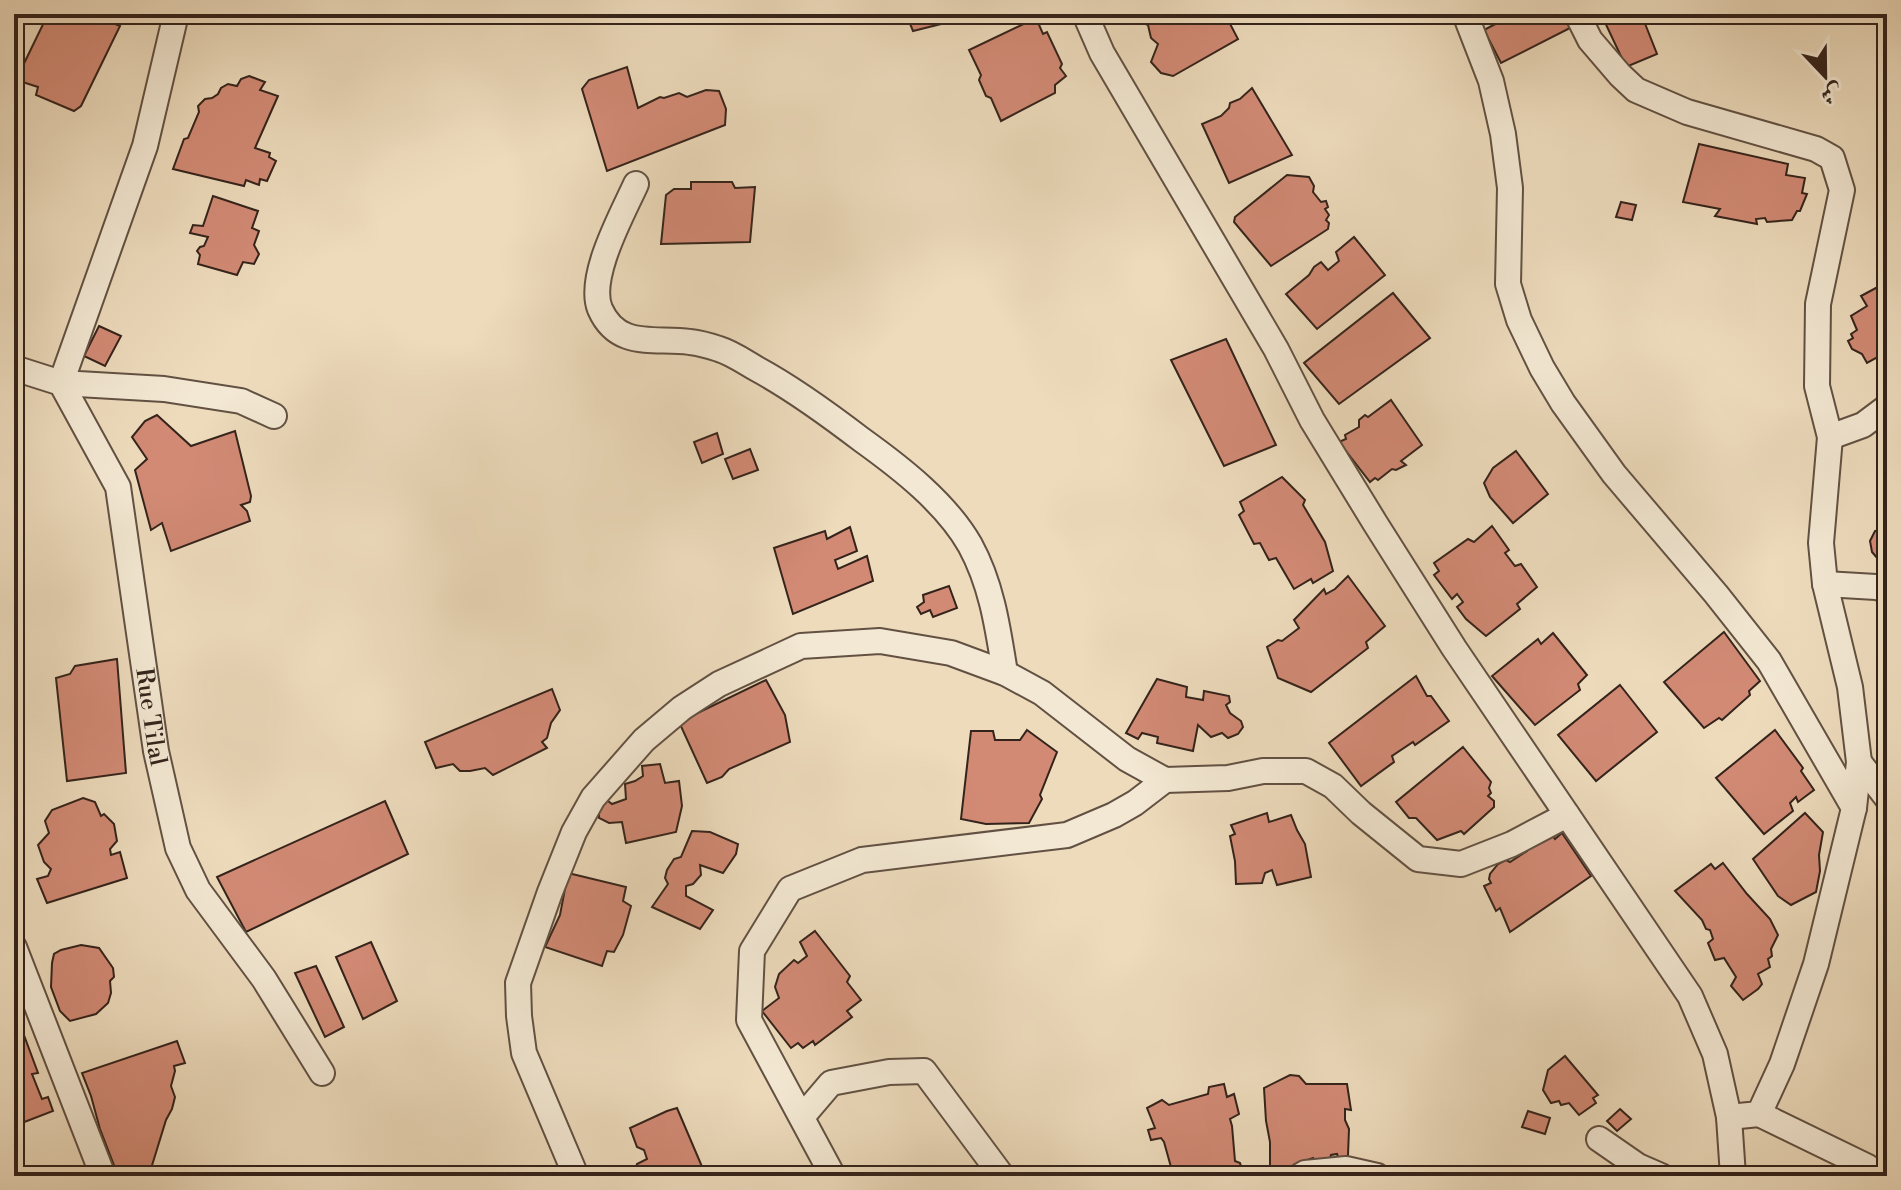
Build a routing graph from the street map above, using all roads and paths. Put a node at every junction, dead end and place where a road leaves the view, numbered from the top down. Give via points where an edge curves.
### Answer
1 (176, 14) edge
2 (1085, 14) edge
3 (1465, 14) edge
4 (1577, 14) edge
5 (636, 184) dead end
6 (14, 368) edge
7 (61, 383) junction
8 (1887, 407) edge
9 (274, 416) dead end
10 (1830, 437) junction
11 (1825, 584) junction
12 (1887, 590) edge
13 (1005, 673) junction
14 (1859, 762) junction
15 (1165, 780) junction
16 (1887, 798) edge
17 (1854, 808) junction
18 (1567, 815) junction
19 (14, 947) edge
20 (322, 1073) dead end
21 (1759, 1114) junction
22 (802, 1117) junction
23 (1729, 1117) junction
24 (1599, 1139) dead end
25 (103, 1176) edge
26 (576, 1176) edge
27 (833, 1176) edge
28 (1002, 1176) edge
29 (1300, 1176) edge
30 (1377, 1176) edge
31 (1661, 1176) edge
32 (1733, 1176) edge
33 (1872, 1176) edge

1 - 7 street via 145,146
2 - 18 street via 1102,53 1320,433 1454,648
3 - 17 street via 1491,81 1503,134 1510,188 1508,284 1542,368 1614,474 1769,661
4 - 10 street via 1590,40 1636,90 1687,112 1832,158 1842,190 1818,304 1817,386
5 - 13 street via 607,248 596,288 608,322 633,339 721,349 786,384 906,472 945,512 981,567
6 - 7 street
7 - 9 street via 164,389 241,401
7 - 20 street, Rue Tilal via 118,487 156,751 178,848 198,890 264,979
8 - 10 street via 1863,425
10 - 11 street via 1821,543
11 - 12 street
11 - 14 street via 1850,687
13 - 15 street
13 - 26 street via 951,653 880,641 801,646 719,684 682,708 644,740 593,798 569,844 518,983 524,1053
14 - 16 street
14 - 17 street
15 - 18 street via 1306,771 1333,786 1418,859 1461,864
15 - 22 street via 1114,815 1067,835 862,860 790,889 752,951 749,1020
17 - 21 street via 1816,964
18 - 23 street via 1690,996 1715,1054
19 - 25 street
21 - 23 street
21 - 33 street via 1868,1167
22 - 27 street
22 - 28 street via 831,1083 924,1071
23 - 32 street
24 - 31 street
29 - 30 street via 1346,1169

